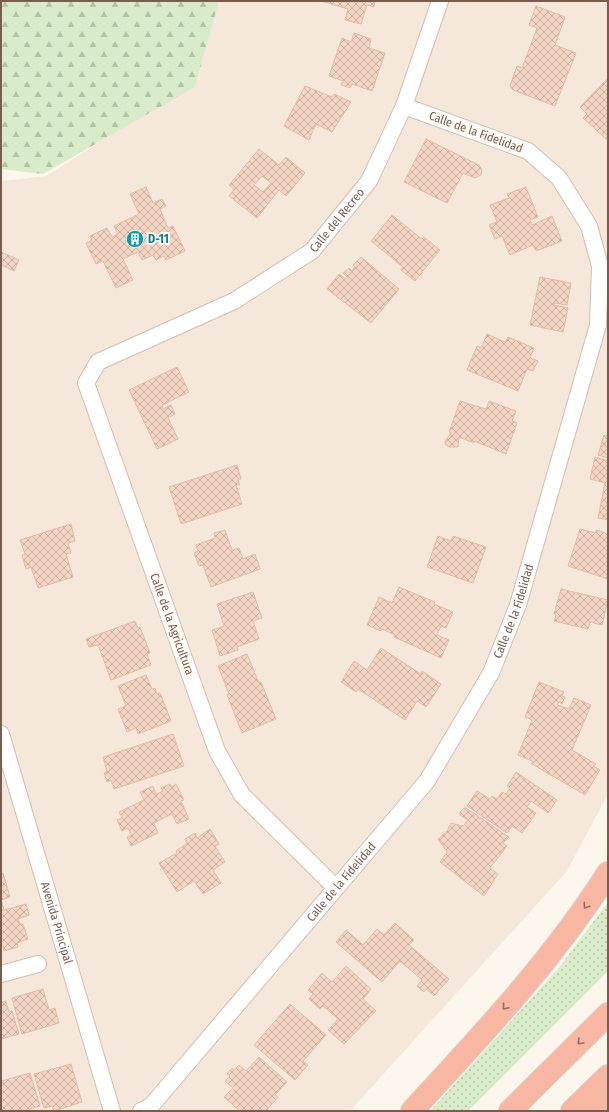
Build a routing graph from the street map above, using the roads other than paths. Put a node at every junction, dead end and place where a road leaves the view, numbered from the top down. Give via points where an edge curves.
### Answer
1 (440, 1) edge
2 (404, 106) junction
3 (133, 347) joint
4 (1, 734) edge
5 (608, 873) edge
6 (336, 888) junction
7 (38, 964) dead end
8 (1, 974) edge
9 (608, 1014) edge
10 (608, 1076) edge
11 (608, 1089) edge
12 (112, 1111) edge
13 (141, 1111) edge
14 (412, 1111) edge
15 (510, 1111) edge
16 (572, 1111) edge
17 (596, 1111) edge

1 - 2 street, Calle del Recreo
2 - 3 street, Calle del Recreo via 369,181 312,251 234,301
2 - 6 street, Calle de la Fidelidad via 528,151 559,178 588,226 600,266 598,325 518,605 491,673 427,781
3 - 6 street, Calle de la Agricultura via 98,362 86,383 217,751 242,795
4 - 12 street, Avenida Principal
5 -> 14 highway via 571,929 476,1042
6 - 13 street, Calle de la Fidelidad via 151,1106
7 - 8 street
9 -> 15 highway
10 - 16 highway
11 - 17 highway

